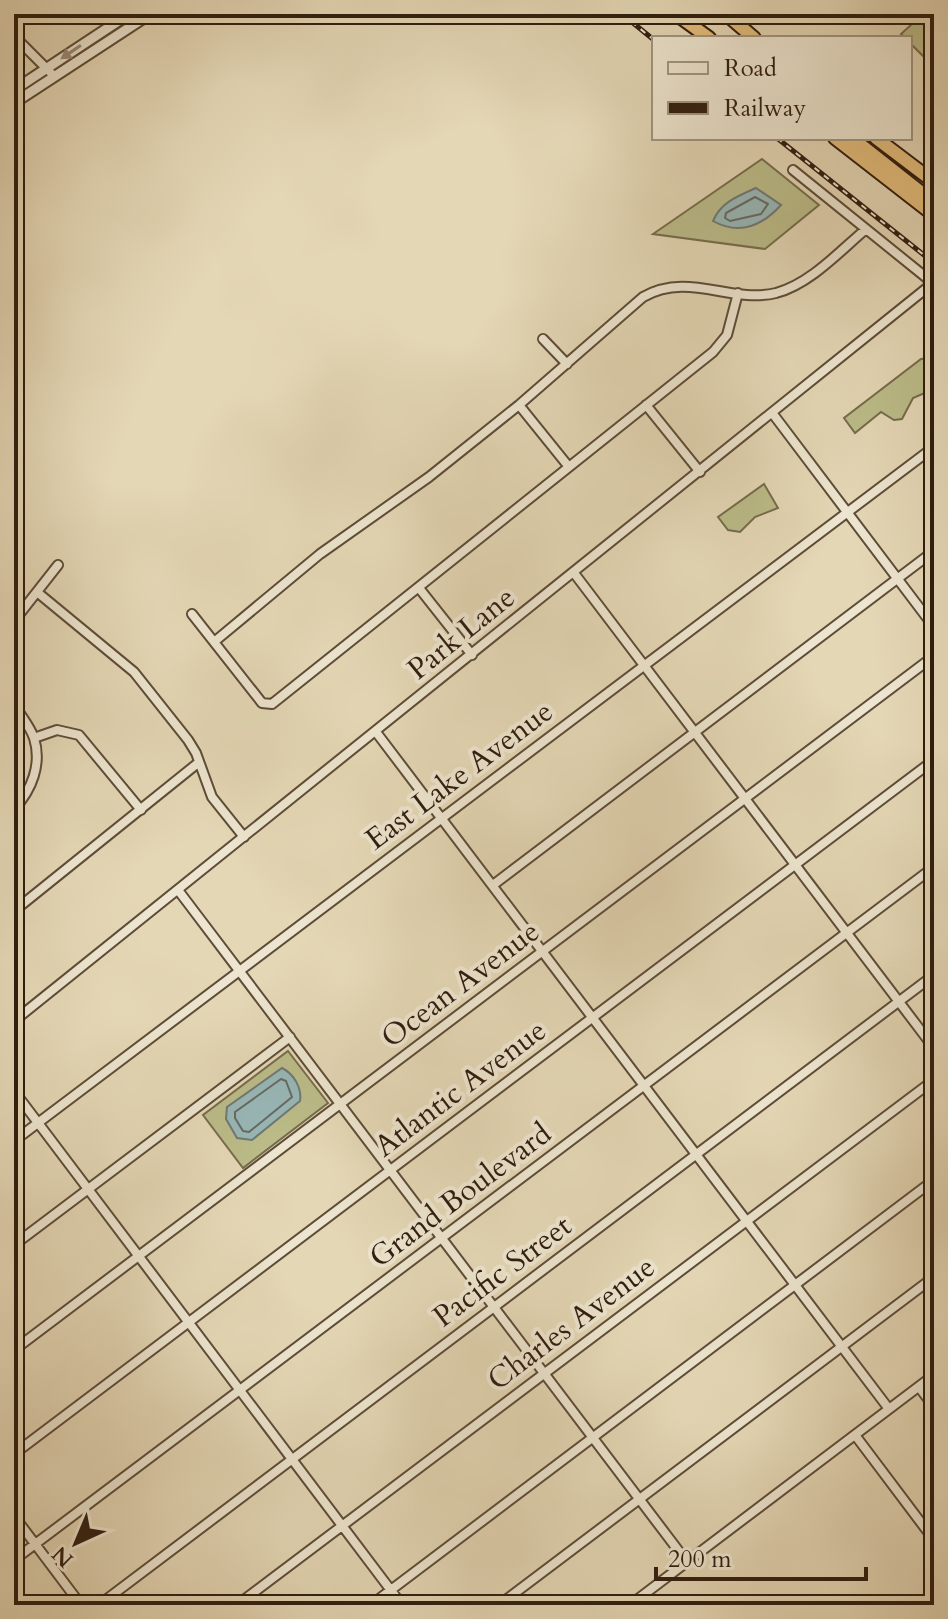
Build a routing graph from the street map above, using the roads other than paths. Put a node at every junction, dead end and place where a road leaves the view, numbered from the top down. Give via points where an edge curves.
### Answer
1 (127, 14) edge
2 (150, 14) edge
3 (676, 14) edge
4 (698, 14) edge
5 (726, 14) edge
6 (135, 23) junction
7 (14, 36) edge
8 (706, 36) edge
9 (752, 36) edge
10 (50, 73) junction
11 (14, 90) edge
12 (14, 103) edge
13 (838, 140) edge
14 (855, 140) edge
15 (879, 140) edge
16 (793, 170) dead end
17 (934, 182) edge
18 (934, 199) edge
19 (934, 215) edge
20 (866, 229) junction
21 (934, 282) edge
22 (738, 293) junction
23 (543, 339) dead end
24 (567, 364) junction
25 (519, 405) junction
26 (646, 405) junction
27 (773, 414) junction
28 (934, 447) edge
29 (569, 467) junction
30 (700, 472) junction
31 (848, 512) junction
32 (934, 551) edge
33 (58, 565) dead end
34 (574, 573) junction
35 (898, 579) junction
36 (419, 588) junction
37 (37, 592) junction
38 (192, 614) dead end
39 (14, 621) edge
40 (934, 627) edge
41 (214, 642) junction
42 (472, 655) junction
43 (934, 656) edge
44 (645, 665) junction
45 (14, 704) edge
46 (696, 731) junction
47 (376, 732) junction
48 (34, 738) junction
49 (934, 760) edge
50 (198, 763) junction
51 (746, 798) junction
52 (14, 809) edge
53 (141, 810) junction
54 (443, 818) junction
55 (244, 837) junction
56 (796, 865) junction
57 (934, 867) edge
58 (493, 885) junction
59 (178, 890) junction
60 (14, 911) edge
61 (847, 933) junction
62 (543, 951) junction
63 (240, 971) junction
64 (934, 975) edge
65 (899, 1002) junction
66 (593, 1018) junction
67 (15, 1020) edge
68 (290, 1037) junction
69 (934, 1048) edge
70 (934, 1080) edge
71 (645, 1085) junction
72 (14, 1091) edge
73 (340, 1104) junction
74 (38, 1123) junction
75 (14, 1141) edge
76 (697, 1154) junction
77 (391, 1170) junction
78 (934, 1180) edge
79 (88, 1189) junction
80 (747, 1221) junction
81 (442, 1238) junction
82 (14, 1245) edge
83 (138, 1256) junction
84 (934, 1277) edge
85 (795, 1285) junction
86 (494, 1307) junction
87 (189, 1322) junction
88 (842, 1346) junction
89 (14, 1350) edge
90 (545, 1373) junction
91 (934, 1375) edge
92 (919, 1387) junction
93 (240, 1391) junction
94 (934, 1407) edge
95 (889, 1409) junction
96 (855, 1435) junction
97 (593, 1437) junction
98 (14, 1454) edge
99 (292, 1460) junction
100 (640, 1499) junction
101 (14, 1516) edge
102 (342, 1526) junction
103 (934, 1540) edge
104 (35, 1544) junction
105 (14, 1560) edge
106 (687, 1562) junction
107 (390, 1590) junction
108 (81, 1605) edge
109 (99, 1605) edge
110 (237, 1605) edge
111 (371, 1605) edge
112 (402, 1605) edge
113 (499, 1605) edge
114 (630, 1605) edge

1 - 6 street
1 -> 10 street
2 - 6 street
3 - 8 highway
4 - 8 highway
5 - 9 highway
6 - 10 street
7 - 10 street
10 - 11 street
10 - 12 street
13 - 19 highway
14 - 18 highway
15 - 17 highway
16 - 20 street
20 - 21 street
20 - 22 street via 788,289 764,295
21 - 27 street, Park Lane
22 - 24 street via 684,285 652,292
22 - 26 street via 723,342
23 - 24 street
24 - 25 street
25 - 29 street
25 - 41 street via 320,554
26 - 29 street
26 - 30 street
27 - 30 street, Park Lane
27 - 31 street
28 - 31 street, East Lake Avenue
29 - 36 street
30 - 34 street, Park Lane
31 - 35 street
31 - 44 street, East Lake Avenue
32 - 35 street
33 - 37 street
34 - 42 street, Park Lane
34 - 44 street
35 - 40 street
35 - 46 street
36 - 41 street via 272,704 262,703
36 - 42 street
37 - 39 street
37 - 50 street via 134,672 188,740
38 - 41 street
42 - 47 street, Park Lane
43 - 51 street, Ocean Avenue
44 - 46 street
44 - 54 street, East Lake Avenue
45 - 48 street
46 - 51 street
46 - 58 street
47 - 54 street
47 - 55 street, Park Lane
48 - 52 street via 34,776
48 - 53 street via 57,730 79,735
49 - 56 street, Atlantic Avenue
50 - 53 street
50 - 55 street via 212,797
51 - 56 street
51 - 62 street, Ocean Avenue
53 - 60 street
54 - 58 street
54 - 63 street, East Lake Avenue
55 - 59 street, Park Lane
56 - 61 street
56 - 66 street, Atlantic Avenue
57 - 61 street, Grand Boulevard
58 - 62 street
59 - 63 street
59 - 67 street, Park Lane
61 - 65 street
61 - 71 street, Grand Boulevard
62 - 66 street
62 - 73 street, Ocean Avenue
63 - 68 street
63 - 74 street, East Lake Avenue
64 - 65 street, Pacific Street
65 - 69 street
65 - 76 street, Pacific Street
66 - 71 street
66 - 77 street, Atlantic Avenue
68 - 73 street
68 - 79 street
70 - 80 street, Charles Avenue
71 - 76 street
71 - 81 street, Grand Boulevard
72 - 74 street
73 - 77 street
73 - 83 street, Ocean Avenue
74 - 75 street, East Lake Avenue
74 - 79 street
76 - 80 street
76 - 86 street, Pacific Street
77 - 81 street
77 - 87 street, Atlantic Avenue
78 - 85 street
79 - 82 street
79 - 83 street
80 - 85 street
80 - 90 street, Charles Avenue
81 - 86 street
81 - 93 street, Grand Boulevard
83 - 87 street
83 - 89 street, Ocean Avenue
84 - 88 street
85 - 88 street
85 - 97 street
86 - 90 street
86 - 99 street, Pacific Street
87 - 93 street
87 - 98 street, Atlantic Avenue
88 - 95 street
88 - 100 street
90 - 97 street
90 - 102 street, Charles Avenue
91 - 92 street
92 - 94 street
92 - 95 street
93 - 99 street
93 - 104 street, Grand Boulevard
95 - 96 street
96 - 103 street
96 - 106 street
97 - 100 street
97 - 107 street
99 - 102 street
99 - 109 street, Pacific Street
100 - 106 street
100 - 113 street
101 - 104 street
102 - 107 street
102 - 110 street, Charles Avenue
104 - 105 street, Grand Boulevard
104 - 108 street
106 - 114 street
107 - 111 street
107 - 112 street

